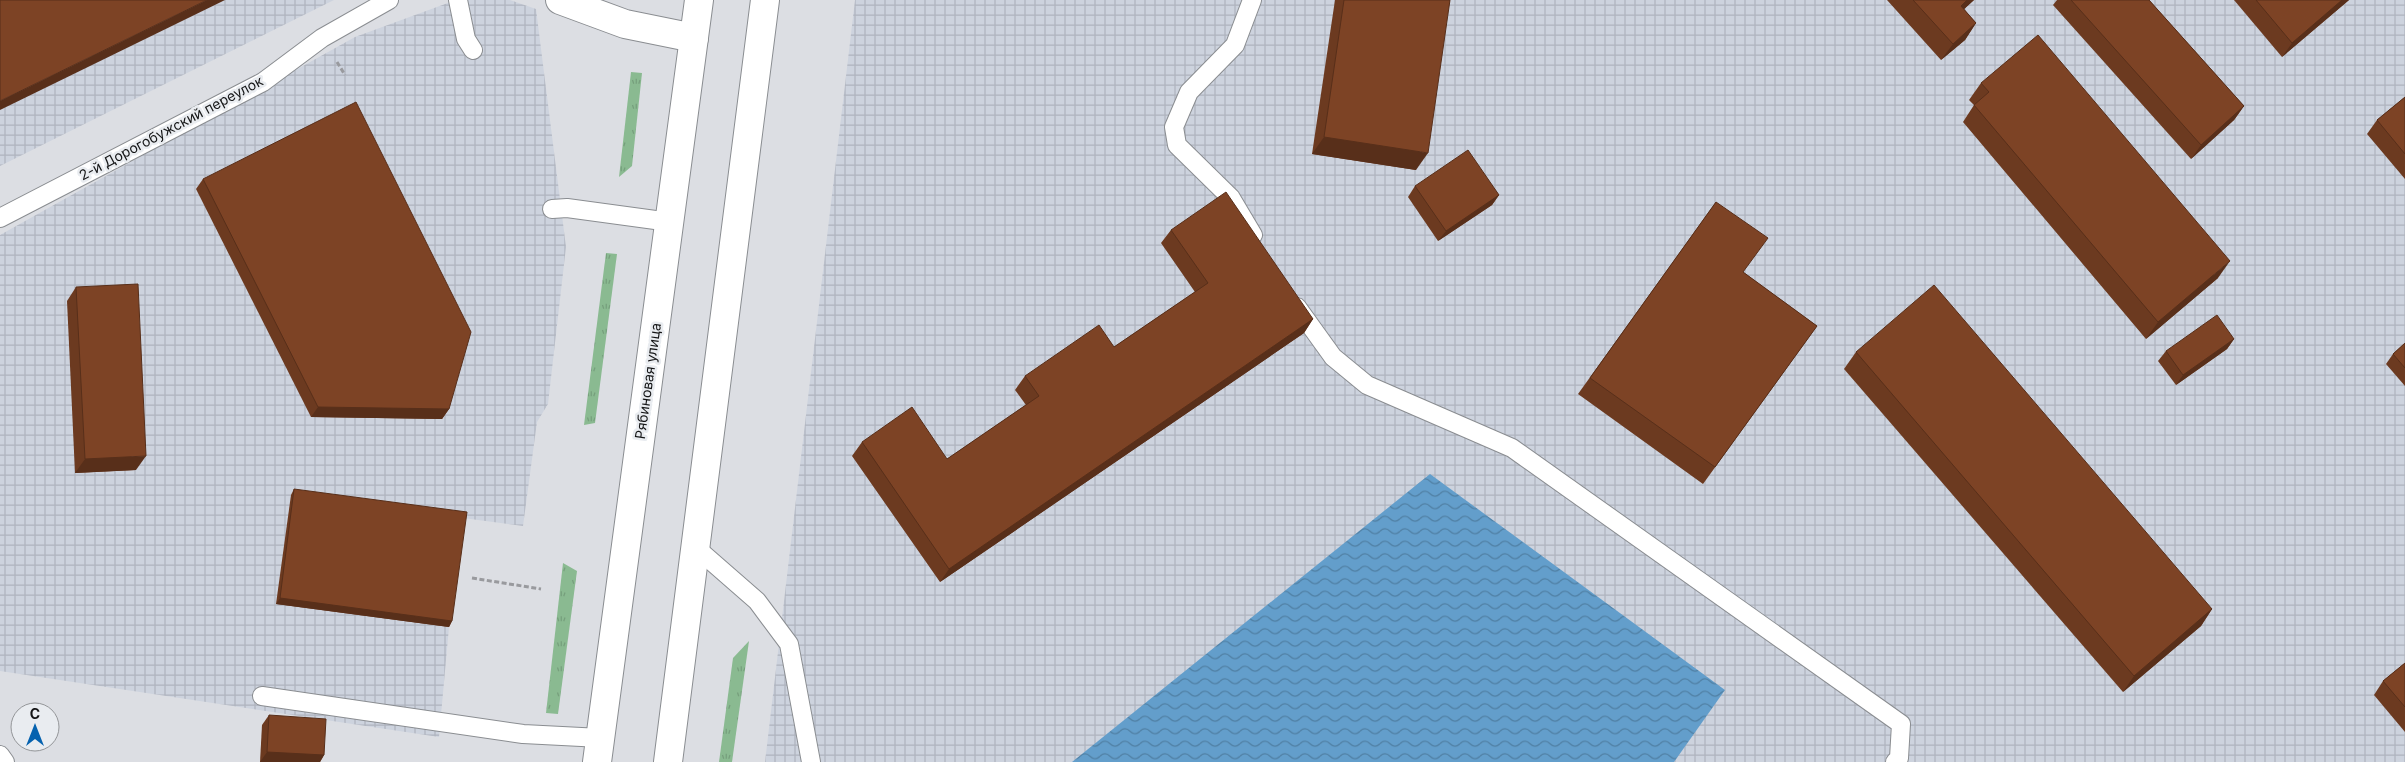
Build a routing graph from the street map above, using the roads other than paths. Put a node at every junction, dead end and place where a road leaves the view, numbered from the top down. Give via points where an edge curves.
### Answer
1 (389, 0) edge
2 (458, 0) edge
3 (560, 0) edge
4 (699, 0) edge
5 (764, 0) edge
6 (1252, 0) edge
7 (694, 38) junction
8 (473, 50) dead end
9 (552, 209) dead end
10 (0, 218) edge
11 (670, 222) junction
12 (1260, 247) edge
13 (1289, 295) edge
14 (694, 546) junction
15 (262, 696) dead end
16 (599, 750) edge
17 (0, 754) edge
18 (1900, 761) edge
19 (5, 762) edge
20 (668, 762) edge
21 (811, 762) edge

1 - 10 lane, 2-й Дорогобужский переулок via 322,38 263,82
2 - 8 lane via 466,38
3 - 7 main road via 625,24
4 - 7 main road, Рябиновая улица
5 - 14 main road
6 - 12 lane via 1235,45 1189,92 1174,126 1177,144 1231,198
7 - 11 main road, Рябиновая улица
9 - 11 lane via 567,208
11 - 16 main road, Рябиновая улица
13 - 18 lane via 1333,357 1367,385 1512,448 1901,724
14 - 20 main road
14 - 21 lane via 757,601 790,644
15 - 16 lane via 523,734
17 - 19 lane

